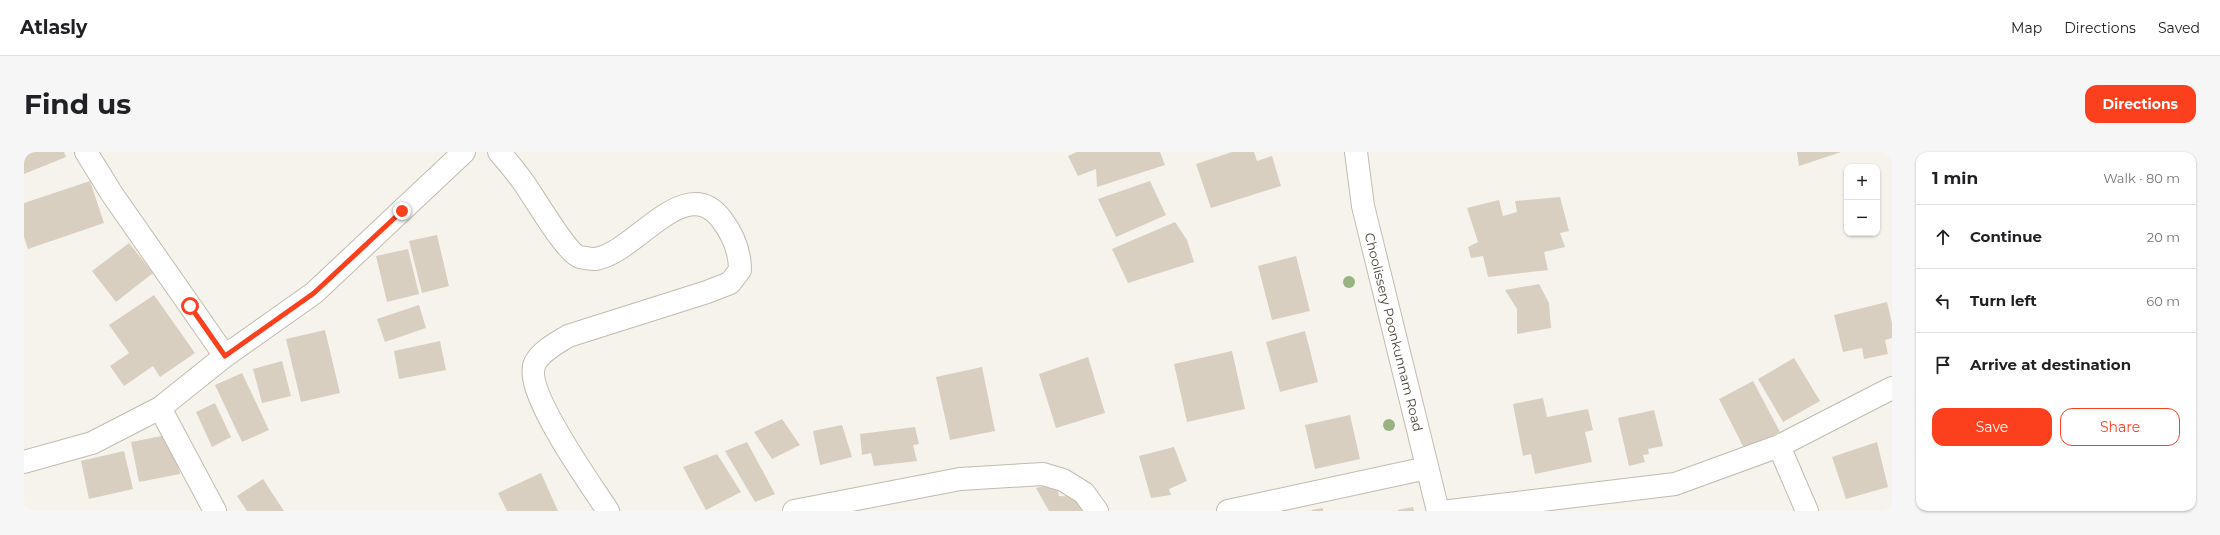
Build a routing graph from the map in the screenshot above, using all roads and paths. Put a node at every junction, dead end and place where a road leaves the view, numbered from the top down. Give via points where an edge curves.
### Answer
1 (86, 152) edge
2 (464, 152) edge
3 (500, 152) edge
4 (1356, 152) edge
5 (225, 356) junction
6 (1892, 388) edge
7 (160, 408) junction
8 (1778, 446) junction
9 (24, 462) edge
10 (1427, 468) junction
11 (849, 505) edge
12 (215, 511) edge
13 (608, 511) edge
14 (794, 511) edge
15 (1098, 511) edge
16 (1228, 511) edge
17 (1438, 511) edge
18 (1450, 511) edge
19 (1807, 511) edge

1 - 5 street via 112,194
2 - 5 street via 314,293
3 - 13 street via 568,247 578,257 595,259 612,253 676,209 689,204 701,204 717,213 732,233 740,257 740,270 730,283 568,336 548,349 535,364 534,382 552,424
4 - 10 street, Choolissery Poonkunnam Road via 1363,206
5 - 7 street
6 - 8 street
7 - 9 street via 92,443
7 - 12 street
8 - 18 street via 1676,484
8 - 19 street
10 - 16 street
10 - 17 street, Choolissery Poonkunnam Road
11 - 14 street
11 - 15 street via 960,479 1043,474 1063,480 1084,493

